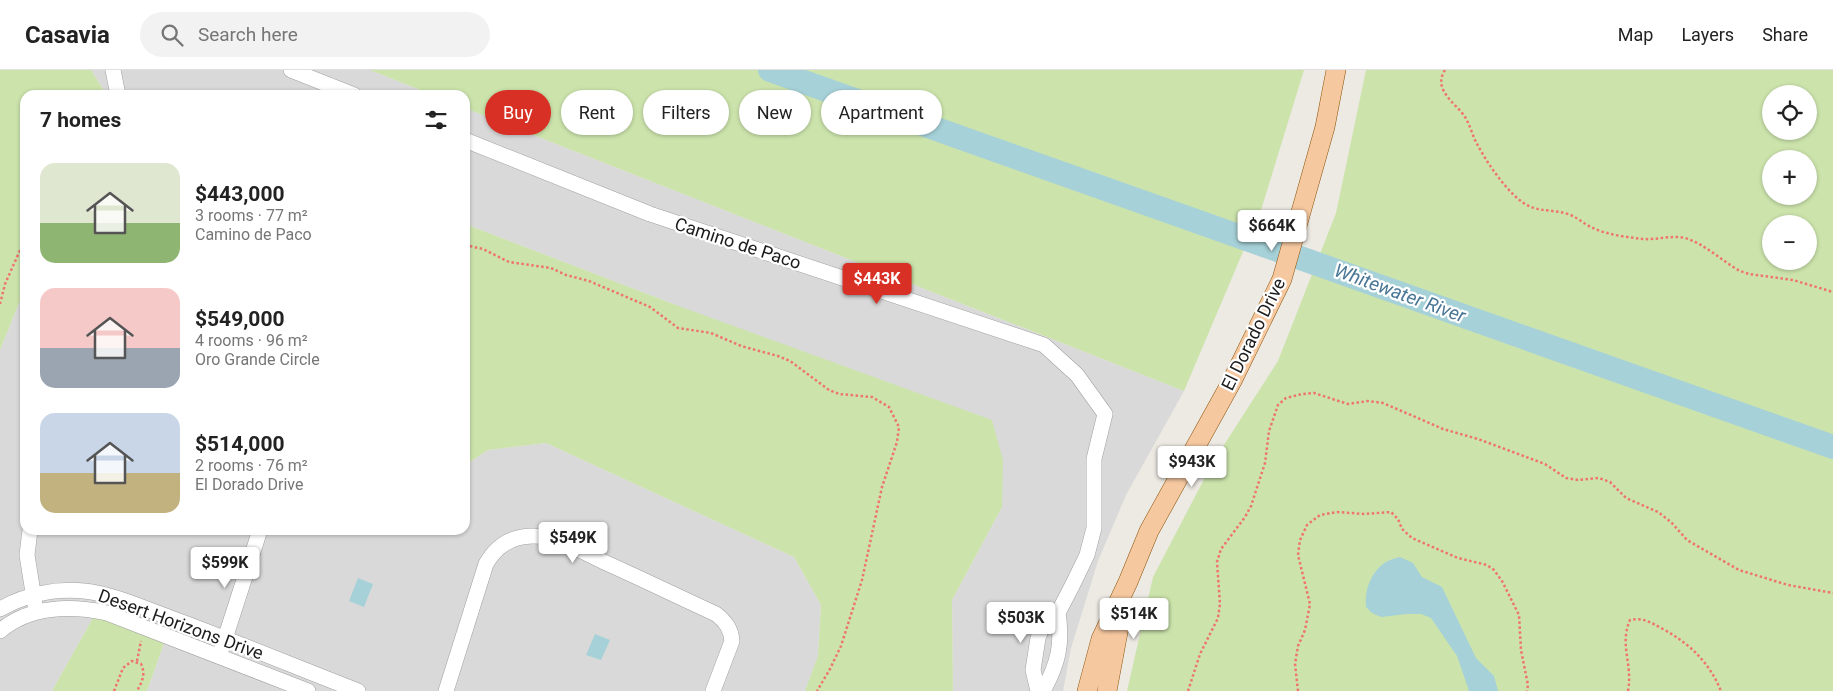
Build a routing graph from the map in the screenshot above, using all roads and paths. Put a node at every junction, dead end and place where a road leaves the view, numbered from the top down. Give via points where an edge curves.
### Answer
1 (113, 70) edge
2 (291, 70) edge
3 (1336, 70) edge
4 (1445, 70) edge
5 (117, 90) edge
6 (341, 90) edge
7 (470, 142) edge
8 (470, 246) edge
9 (20, 250) edge
10 (1833, 292) edge
11 (0, 304) edge
12 (29, 535) edge
13 (258, 535) edge
14 (1128, 582) junction
15 (1833, 593) edge
16 (33, 595) junction
17 (0, 610) edge
18 (37, 612) junction
19 (1058, 613) junction
20 (143, 627) junction
21 (0, 631) edge
22 (225, 638) junction
23 (219, 657) junction
24 (137, 661) junction
25 (114, 691) edge
26 (138, 691) edge
27 (308, 691) edge
28 (358, 691) edge
29 (446, 691) edge
30 (713, 691) edge
31 (817, 691) edge
32 (1038, 691) edge
33 (1043, 691) edge
34 (1087, 691) edge
35 (1107, 691) edge
36 (1188, 691) edge
37 (1298, 691) edge
38 (1527, 691) edge
39 (1628, 691) edge
40 (1721, 691) edge

1 - 5 street
2 - 6 street
3 - 14 main road, El Dorado Drive via 1325,127 1282,279 1232,381 1149,531
4 - 10 path via 1441,85 1445,94 1465,117 1476,143 1494,171 1508,189 1532,209 1569,214 1594,229 1612,234 1645,239 1683,238 1740,271 1793,280
7 - 19 street, Camino de Paco via 650,214 1044,346 1077,375 1105,414 1094,459 1094,528 1087,555
8 - 31 path via 509,262 543,266 589,281 650,307 678,328 711,333 741,346 778,356 828,390 872,397 889,407 895,416 899,434 882,487 862,580 841,646
9 - 11 path
12 - 16 street via 27,555
13 - 22 street
14 - 34 main road, El Dorado Drive via 1101,639
14 - 35 main road, El Dorado Drive
15 - 36 path via 1788,585 1739,570 1686,540 1658,512 1626,498 1610,482 1598,478 1566,478 1545,464 1443,429 1382,403 1348,404 1314,392 1286,398 1273,415 1265,463 1251,506 1220,549 1218,618 1200,654
16 - 17 street, Desert Horizons Drive
16 - 18 street
16 - 22 street, Desert Horizons Drive via 68,590 97,592
18 - 20 street, Desert Horizons Drive via 56,608 90,609
18 - 21 street, Desert Horizons Drive
19 - 32 street, Camino de Paco via 1042,628 1038,638 1033,670
19 - 33 street via 1061,632 1057,664
20 - 23 street, Desert Horizons Drive
20 - 24 path
22 - 23 street
22 - 28 street, Desert Horizons Drive
23 - 27 street, Desert Horizons Drive
24 - 25 path via 123,668
24 - 26 path via 144,670
29 - 30 street via 486,564 503,543 522,536 561,542 724,620 732,641
37 - 38 path via 1295,664 1310,604 1298,555 1300,540 1307,525 1320,515 1337,512 1391,512 1412,538 1494,570 1518,615
39 - 40 path via 1625,632 1630,620 1639,618 1683,641 1705,662

